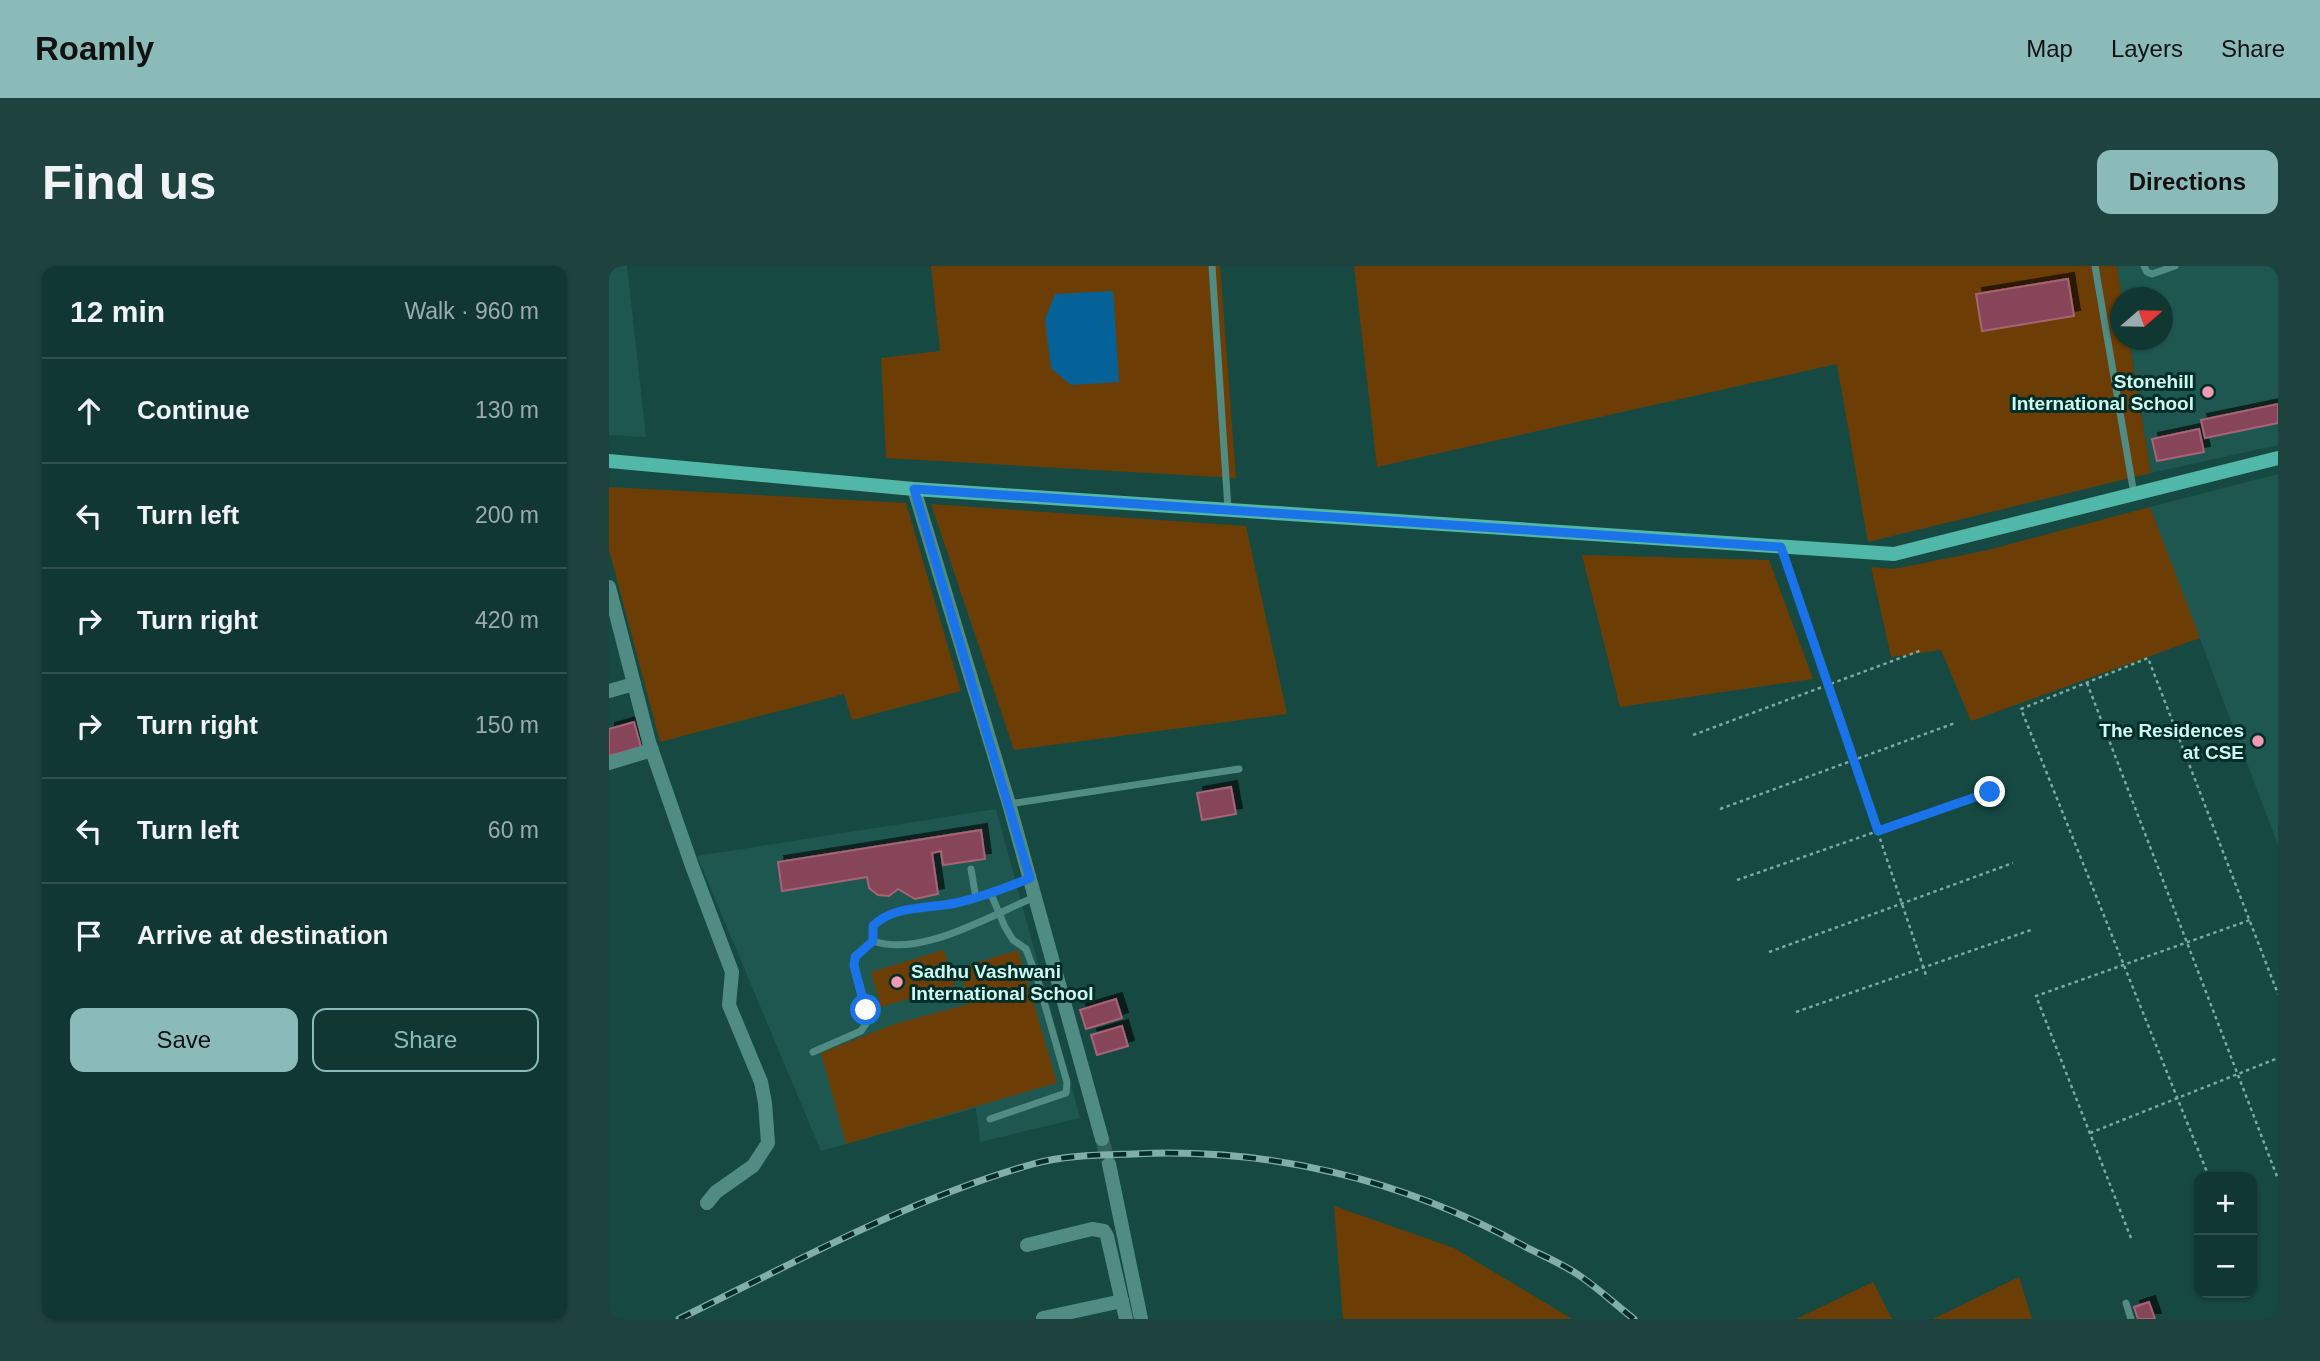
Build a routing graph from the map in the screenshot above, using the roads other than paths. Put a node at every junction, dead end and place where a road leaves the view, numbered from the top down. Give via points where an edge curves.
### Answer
1 (1212, 266) edge
2 (2095, 266) edge
3 (2144, 266) edge
4 (2175, 266) edge
5 (2278, 458) edge
6 (609, 461) edge
7 (914, 489) junction
8 (2134, 494) junction
9 (1228, 510) junction
10 (609, 587) edge
11 (634, 684) junction
12 (609, 691) edge
13 (652, 750) junction
14 (609, 763) edge
15 (1239, 769) dead end
16 (1009, 804) junction
17 (971, 869) dead end
18 (1030, 878) junction
19 (991, 894) junction
20 (1035, 897) junction
21 (976, 898) junction
22 (997, 913) junction
23 (873, 941) junction
24 (813, 1052) dead end
25 (990, 1119) dead end
26 (1102, 1139) tunnel mouth
27 (1109, 1164) tunnel mouth
28 (706, 1203) dead end
29 (1027, 1245) dead end
30 (1122, 1301) junction
31 (2126, 1303) dead end
32 (1043, 1318) edge
33 (1126, 1319) edge
34 (1141, 1319) edge
35 (2131, 1319) edge

1 - 9 lane
2 - 8 lane
3 - 4 lane via 2152,274
5 - 8 main road
6 - 7 main road
7 - 9 main road
7 - 16 street
8 - 9 main road via 1894,554
10 - 11 street
11 - 12 street
11 - 13 street
13 - 14 street
13 - 28 street via 732,972 729,1005 765,1103 768,1143 753,1166
15 - 16 lane
16 - 18 street
17 - 21 lane
18 - 19 lane
18 - 20 street
19 - 21 lane
19 - 22 lane
20 - 22 lane
20 - 26 street
21 - 23 lane via 883,916 873,926
22 - 23 lane via 970,928 923,941 887,946
22 - 25 lane via 1013,940 1026,949 1067,1082 1066,1093
23 - 24 lane via 855,957 854,966 867,1022 861,1031
27 - 34 street
29 - 30 street via 1092,1229 1104,1231
30 - 32 street
30 - 33 street
31 - 35 lane

